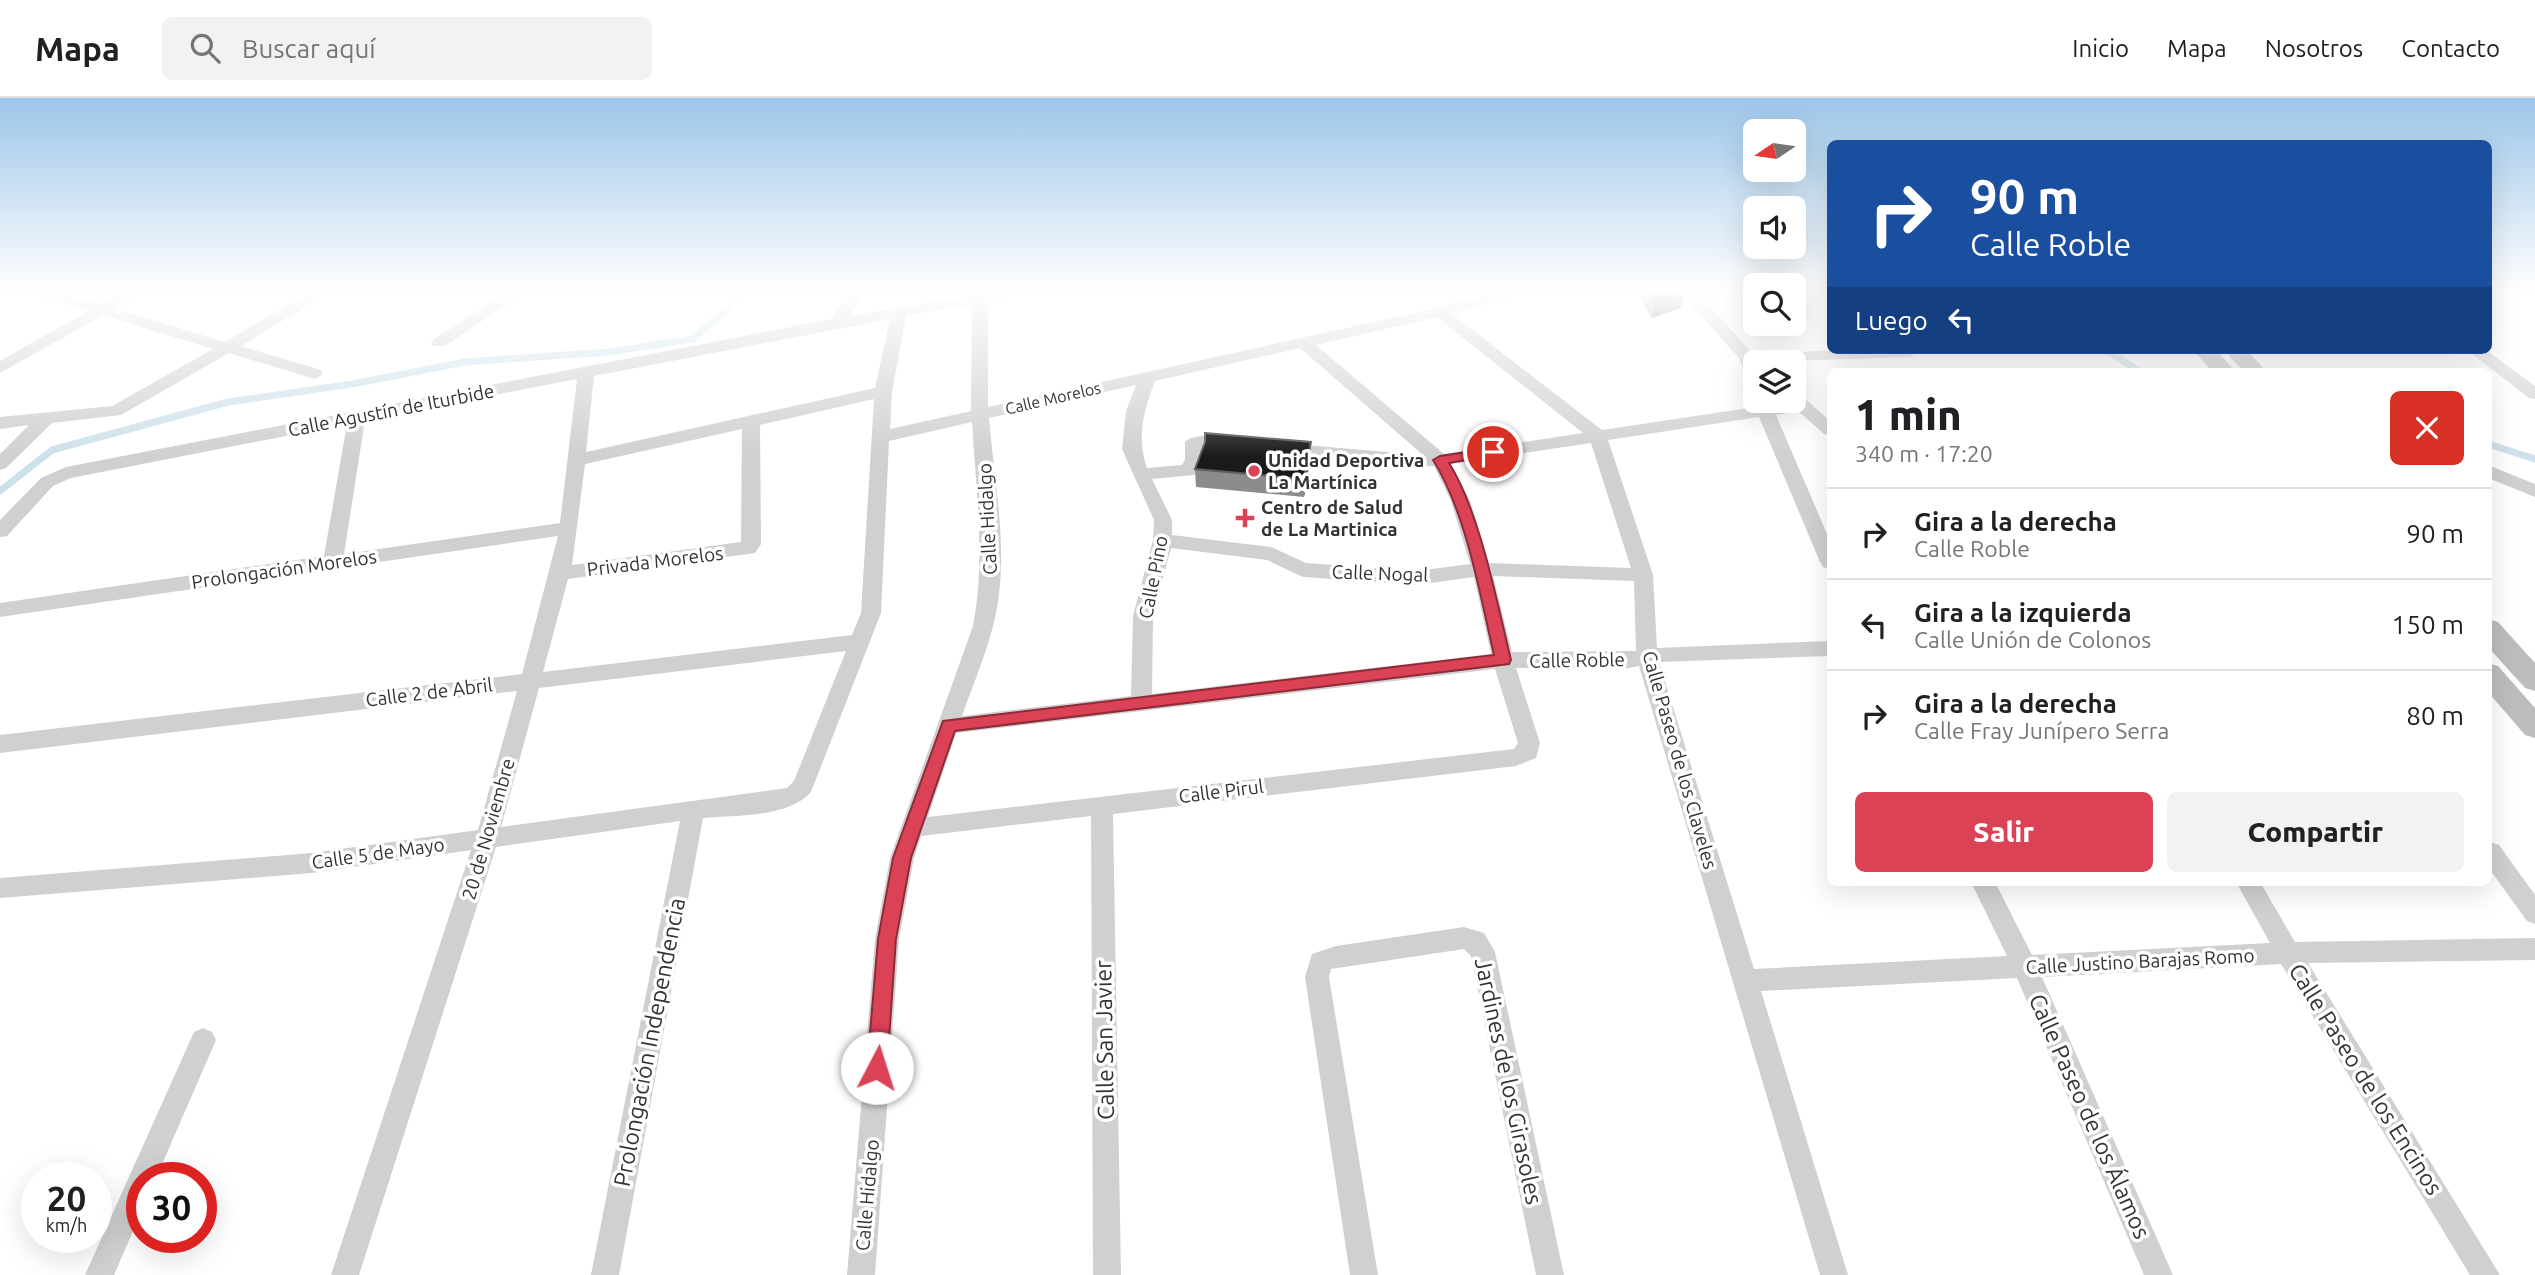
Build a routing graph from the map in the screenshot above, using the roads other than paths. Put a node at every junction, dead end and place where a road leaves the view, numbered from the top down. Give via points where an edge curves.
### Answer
1 (37, 347) edge
2 (227, 347) joint
3 (715, 347) edge
4 (892, 347) edge
5 (980, 347) edge
6 (1281, 347) edge
7 (1309, 347) edge
8 (1485, 347) edge
9 (1878, 354) edge
10 (2208, 354) edge
11 (2239, 354) edge
12 (2480, 354) edge
13 (1806, 359) edge
14 (0, 368) edge
15 (2221, 368) edge
16 (2252, 368) edge
17 (586, 372) junction
18 (315, 374) dead end
19 (1148, 376) junction
20 (883, 392) junction
21 (2535, 394) edge
22 (1806, 408) edge
23 (1743, 410) edge
24 (1766, 413) edge
25 (980, 415) junction
26 (357, 416) junction
27 (47, 418) junction
28 (751, 421) junction
29 (0, 423) edge
30 (1827, 427) edge
31 (1598, 436) junction
32 (880, 437) junction
33 (576, 460) junction
34 (1440, 460) junction
35 (0, 464) edge
36 (2492, 473) edge
37 (1140, 474) junction
38 (2535, 491) edge
39 (568, 528) junction
40 (0, 531) edge
41 (1163, 540) junction
42 (1827, 555) edge
43 (332, 562) junction
44 (1481, 569) junction
45 (559, 573) junction
46 (1643, 575) junction
47 (0, 610) edge
48 (2492, 633) edge
49 (859, 642) junction
50 (1827, 648) edge
51 (1647, 657) junction
52 (1503, 660) junction
53 (2492, 678) edge
54 (530, 680) junction
55 (2535, 681) edge
56 (1141, 703) junction
57 (948, 726) junction
58 (2535, 727) edge
59 (0, 744) edge
60 (1102, 805) junction
61 (693, 810) junction
62 (913, 828) junction
63 (487, 838) junction
64 (2492, 853) edge
65 (1985, 886) edge
66 (2250, 886) edge
67 (0, 888) edge
68 (2535, 914) edge
69 (2535, 949) edge
70 (2288, 953) junction
71 (2025, 967) junction
72 (1745, 981) junction
73 (203, 1040) dead end
74 (99, 1275) edge
75 (345, 1275) edge
76 (605, 1275) edge
77 (861, 1275) edge
78 (1107, 1275) edge
79 (1364, 1275) edge
80 (1550, 1275) edge
81 (1834, 1275) edge
82 (2160, 1275) edge
83 (2486, 1275) edge

1 - 14 street
2 - 18 street
2 - 27 street via 115,411
3 - 17 street, Calle Agustín de Iturbide
4 - 20 street
5 - 25 street, Calle Hidalgo
6 - 19 street, Calle Morelos
7 - 34 street
8 - 31 street
9 - 13 street
10 - 15 main road
11 - 16 main road
12 - 21 street
17 - 26 street, Calle Agustín de Iturbide
17 - 33 street, 20 de Noviembre
19 - 25 street, Calle Morelos
19 - 37 street, Calle Pino via 1135,411 1131,449
20 - 28 street
20 - 32 street
22 - 30 street
23 - 31 street
24 - 42 street
25 - 32 street, Calle Morelos
25 - 57 street, Calle Hidalgo via 991,593
26 - 40 street, Calle Agustín de Iturbide via 57,476
26 - 43 street
27 - 29 street
27 - 35 street
28 - 33 street
28 - 45 street, Privada Morelos via 748,548
31 - 34 street
31 - 46 street, Calle Paseo de los Claveles
32 - 49 street via 871,613
33 - 39 street, 20 de Noviembre
34 - 37 street via 1194,442 1194,460 1188,471
34 - 44 street via 1453,481
36 - 38 street
37 - 41 street, Calle Pino via 1163,520
39 - 43 street, Prolongación Morelos
39 - 45 street, 20 de Noviembre
41 - 44 street, Calle Nogal via 1271,554 1303,570 1416,578
41 - 56 street, Calle Pino via 1143,616
43 - 47 street, Prolongación Morelos
44 - 46 street, Calle Nogal
44 - 52 street
45 - 54 street, 20 de Noviembre
46 - 51 street, Calle Paseo de los Claveles
48 - 55 main road
49 - 54 street, Calle 2 de Abril
49 - 61 street, Calle 5 de Mayo via 803,786 795,795
50 - 51 street, Calle Roble
51 - 52 street, Calle Roble via 1624,661
51 - 72 street, Calle Paseo de los Claveles
52 - 56 street, Calle Roble
52 - 60 street, Calle Pirul via 1529,743 1528,752 1516,757
53 - 58 main road
54 - 59 street, Calle 2 de Abril
54 - 63 street, 20 de Noviembre
56 - 57 street, Calle Roble
57 - 62 street, Calle Hidalgo
60 - 62 street, Calle Pirul
60 - 78 street, Calle San Javier
61 - 63 street, Calle 5 de Mayo
61 - 76 street, Prolongación Independencia
62 - 77 street, Calle Hidalgo via 902,858 887,939
63 - 67 street, Calle 5 de Mayo via 312,863
63 - 75 street, 20 de Noviembre
64 - 68 street
65 - 71 street, Calle Paseo de los Álamos
66 - 70 street, Calle Paseo de los Encinos
69 - 70 street, Calle Justino Barajas Romo
70 - 71 street, Calle Justino Barajas Romo
70 - 83 street, Calle Paseo de los Encinos
71 - 72 street, Calle Justino Barajas Romo
71 - 82 street, Calle Paseo de los Álamos
72 - 81 street, Calle Paseo de los Claveles
73 - 74 street
79 - 80 street, Jardines de los Girasoles via 1317,977 1321,962 1464,938 1475,941 1483,952

